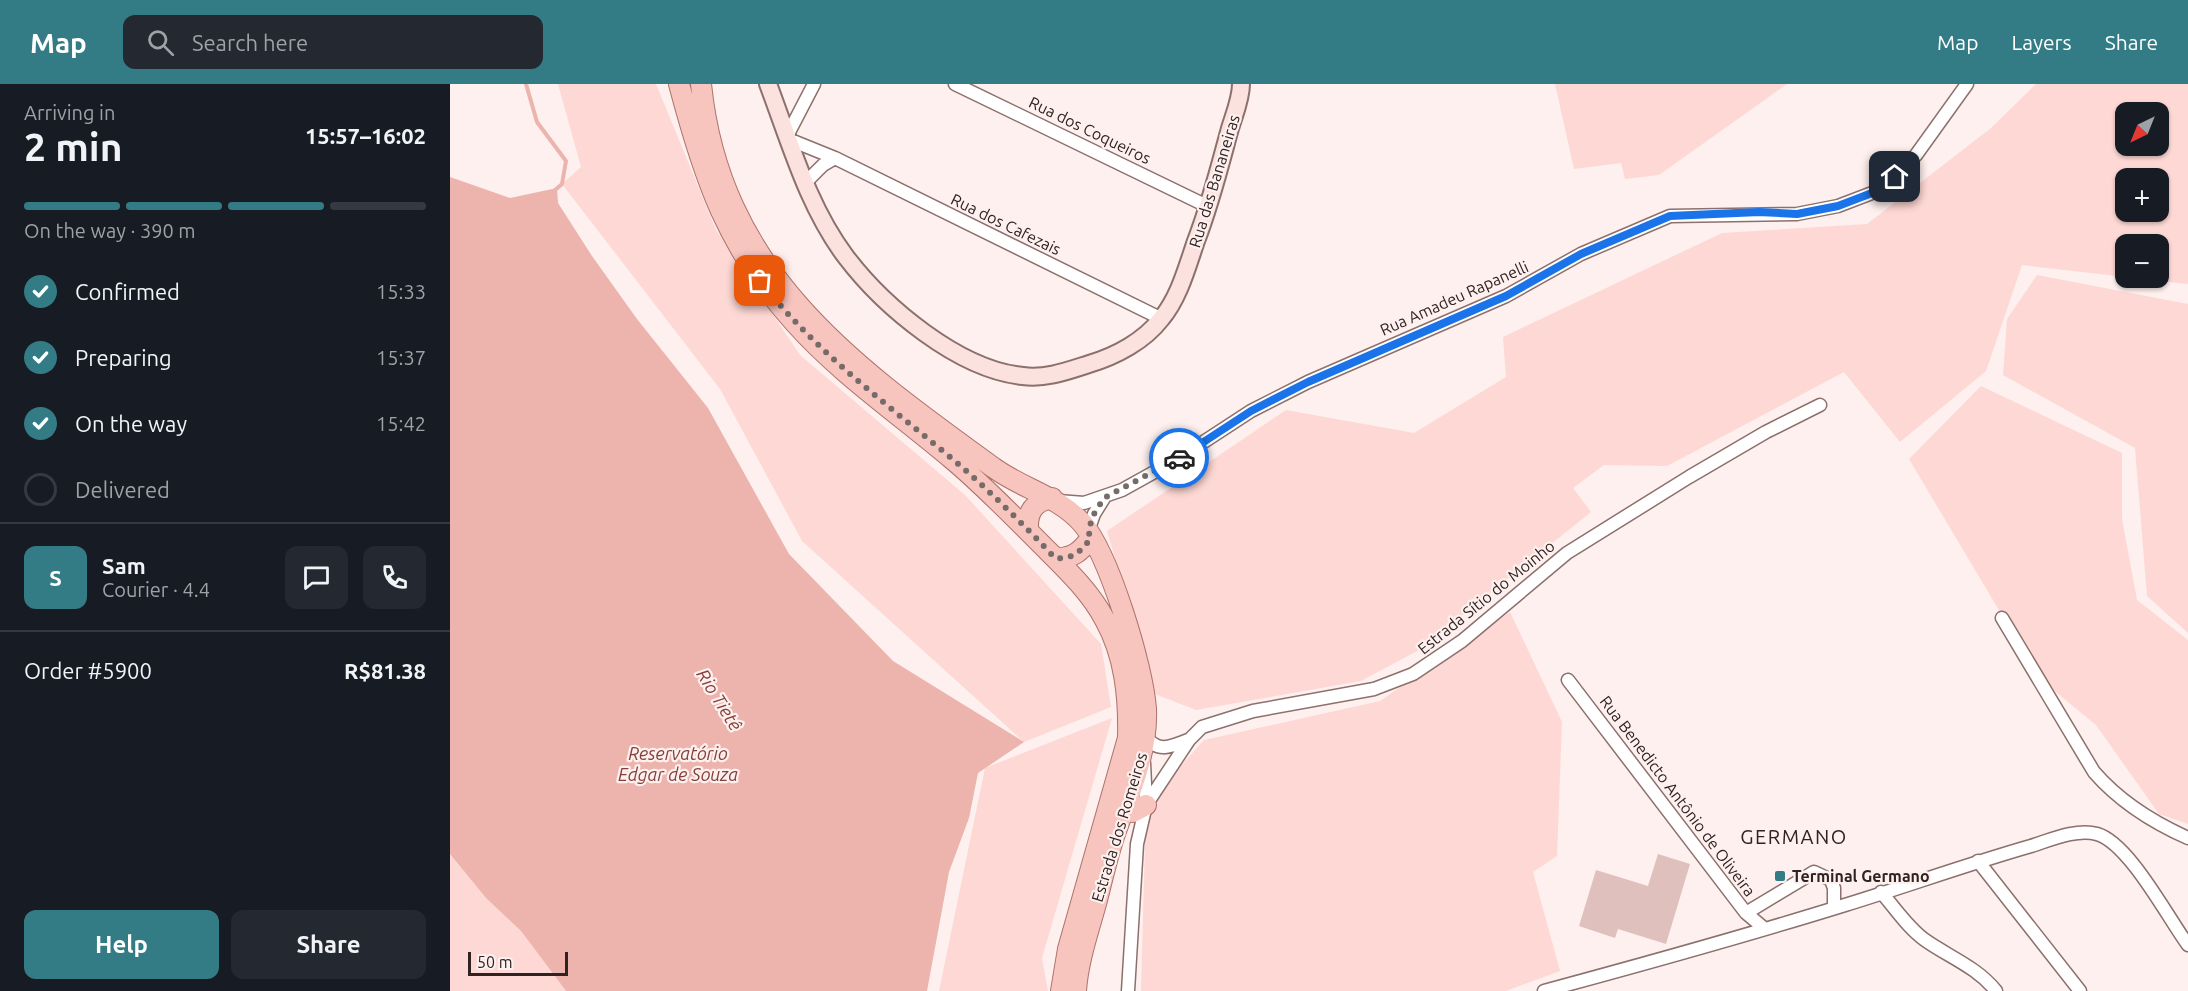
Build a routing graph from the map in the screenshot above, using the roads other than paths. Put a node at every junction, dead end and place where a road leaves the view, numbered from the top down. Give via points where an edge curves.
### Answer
1 (679, 84) edge
2 (701, 84) edge
3 (768, 84) edge
4 (814, 84) edge
5 (955, 84) edge
6 (1967, 84) edge
7 (1238, 85) edge
8 (788, 137) junction
9 (835, 159) junction
10 (805, 183) junction
11 (1209, 207) junction
12 (1162, 319) junction
13 (1820, 405) dead end
14 (1104, 498) junction
15 (1055, 499) junction
16 (1028, 531) junction
17 (1090, 534) junction
18 (1055, 558) junction
19 (2002, 618) dead end
20 (1568, 680) dead end
21 (1144, 740) junction
22 (1189, 740) junction
23 (1123, 761) junction
24 (1146, 805) junction
25 (1126, 809) junction
26 (2188, 838) edge
27 (1137, 844) junction
28 (1978, 861) junction
29 (1881, 892) junction
30 (1834, 908) junction
31 (1746, 913) junction
32 (1765, 929) junction
33 (2188, 945) edge
34 (1061, 991) edge
35 (1076, 991) edge
36 (1128, 991) edge
37 (1544, 991) edge
38 (1996, 991) edge
39 (2080, 991) edge

1 - 16 main road, Estrada dos Romeiros via 695,146 716,203 767,289 820,349 959,465
2 - 15 main road, Estrada dos Romeiros via 710,142 729,197 756,248 791,298 848,356 908,404 1013,481
3 - 8 street, Rua das Bananeiras
4 - 8 street
5 - 11 street, Rua dos Coqueiros
6 - 14 street, Rua Amadeu Rapanelli via 1916,155 1872,193 1838,206 1797,214 1670,216 1581,254 1506,296 1299,387
7 - 11 street, Rua das Bananeiras
8 - 9 street, Rua dos Cafezais
8 - 10 street, Rua das Bananeiras
9 - 10 street
9 - 12 street, Rua dos Cafezais
10 - 12 street, Rua das Bananeiras via 845,256 864,278 928,335 973,363 1023,376 1060,373 1123,350
11 - 12 street, Rua das Bananeiras via 1176,294
13 - 22 street, Estrada Sítio do Moinho via 1737,449 1567,553 1462,641 1413,674 1352,694 1231,716 1202,727
14 - 15 street via 1084,503
14 - 17 street via 1094,514
15 - 16 main road via 1043,500 1031,510
15 - 17 main road, Estrada dos Romeiros
16 - 18 main road, Estrada dos Romeiros
17 - 18 main road via 1077,554
17 - 21 main road, Estrada dos Romeiros via 1109,574 1135,653 1146,710
18 - 23 main road, Estrada dos Romeiros via 1090,597 1114,639 1129,705
19 - 26 street via 2094,772 2111,792 2140,813
20 - 31 street, Rua Benedicto Antônio de Oliveira
21 - 22 street via 1166,749
21 - 24 street
21 - 25 main road, Estrada dos Romeiros
22 - 24 street, Estrada Sítio do Moinho
23 - 25 main road
23 - 34 main road, Estrada dos Romeiros via 1068,949
24 - 25 main road via 1133,812
24 - 27 street
25 - 27 street
25 - 35 main road, Estrada dos Romeiros via 1116,831
27 - 36 street
28 - 29 street
28 - 33 street via 2063,836 2098,834 2133,866
28 - 39 street
29 - 30 street
29 - 38 street via 1926,940 1953,954
30 - 31 street via 1831,880 1814,872
30 - 32 street
31 - 32 street, Rua Benedicto Antônio de Oliveira
32 - 37 street

